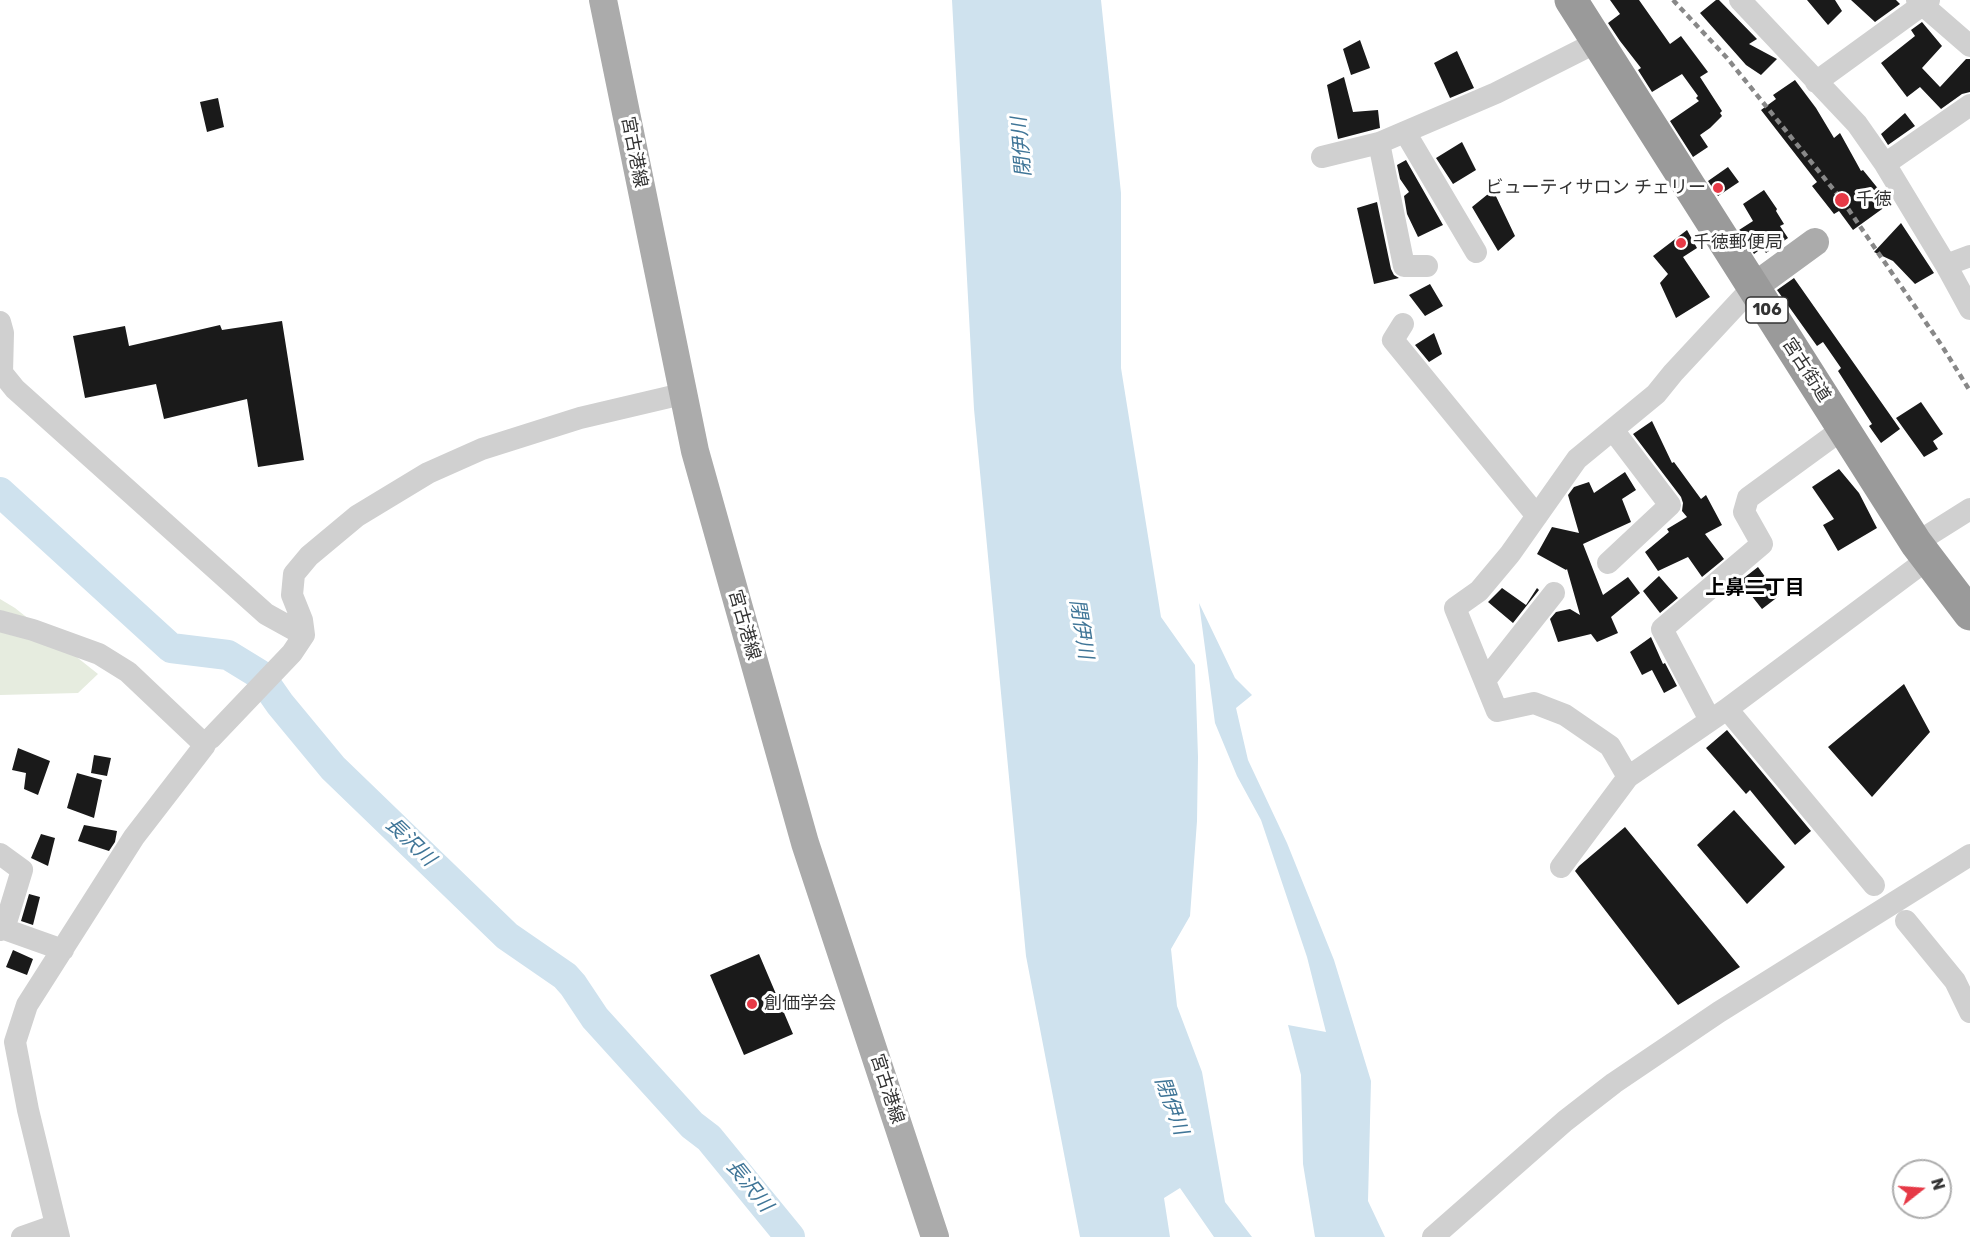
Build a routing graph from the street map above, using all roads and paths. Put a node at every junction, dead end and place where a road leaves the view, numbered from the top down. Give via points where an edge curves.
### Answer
1 (603, 0) edge
2 (1571, 0) edge
3 (1740, 0) edge
4 (1923, 2) edge
5 (1597, 42) junction
6 (1970, 46) edge
7 (1816, 82) junction
8 (1970, 105) edge
9 (1405, 132) junction
10 (1379, 143) junction
11 (1322, 157) dead end
12 (1885, 164) junction
13 (1815, 242) dead end
14 (1476, 252) dead end
15 (1970, 256) edge
16 (1427, 266) dead end
17 (1946, 266) junction
18 (1752, 288) junction
19 (1970, 309) edge
20 (0, 322) edge
21 (1403, 324) dead end
22 (682, 394) junction
23 (1844, 428) junction
24 (1613, 430) junction
25 (1970, 509) edge
26 (1537, 516) junction
27 (1922, 551) junction
28 (1608, 563) dead end
29 (1554, 594) dead end
30 (1970, 614) edge
31 (0, 621) edge
32 (298, 644) junction
33 (1486, 679) junction
34 (1718, 715) junction
35 (211, 738) dead end
36 (1628, 777) junction
37 (0, 854) edge
38 (1970, 855) edge
39 (1561, 867) dead end
40 (1874, 885) dead end
41 (1906, 921) dead end
42 (2, 929) edge
43 (63, 950) junction
44 (1970, 1012) edge
45 (57, 1231) edge
46 (22, 1237) edge
47 (935, 1237) edge
48 (1432, 1237) edge

1 - 22 main road, 宮古港線
2 - 5 highway, 宮古街道 / 106
3 - 7 street
4 - 6 street
4 - 7 street
5 - 9 street via 1496,93
5 - 18 highway, 宮古街道 / 106
7 - 12 street via 1857,124
8 - 12 street
9 - 10 street
9 - 14 street
10 - 11 street
10 - 16 street via 1404,266
12 - 17 street
13 - 18 main road
15 - 17 street
17 - 19 street
18 - 23 highway, 宮古街道 / 106
18 - 24 street via 1656,394
20 - 32 street via 2,373 15,389
21 - 26 street via 1394,340
22 - 32 street via 580,418 482,449 428,474 357,516 309,556 294,574 292,595 302,620
22 - 47 main road, 宮古港線 via 805,843
23 - 27 highway, 宮古街道 / 106
23 - 34 street via 1748,498 1744,512 1762,544 1662,629
24 - 26 street via 1577,459
24 - 28 street via 1670,505
25 - 27 street
26 - 33 street via 1479,591 1455,608
27 - 30 highway, 宮古街道 / 106
27 - 34 street
29 - 33 street
31 - 43 street via 99,654 128,672 205,745 134,837
32 - 35 street
33 - 36 street via 1497,711 1534,704 1565,715 1610,746
34 - 36 street
34 - 40 street
36 - 39 street
37 - 42 street via 22,870
38 - 48 street via 1719,1012 1614,1083
41 - 44 street via 1954,981
42 - 43 street
43 - 45 street via 27,1005 15,1042
45 - 46 street

